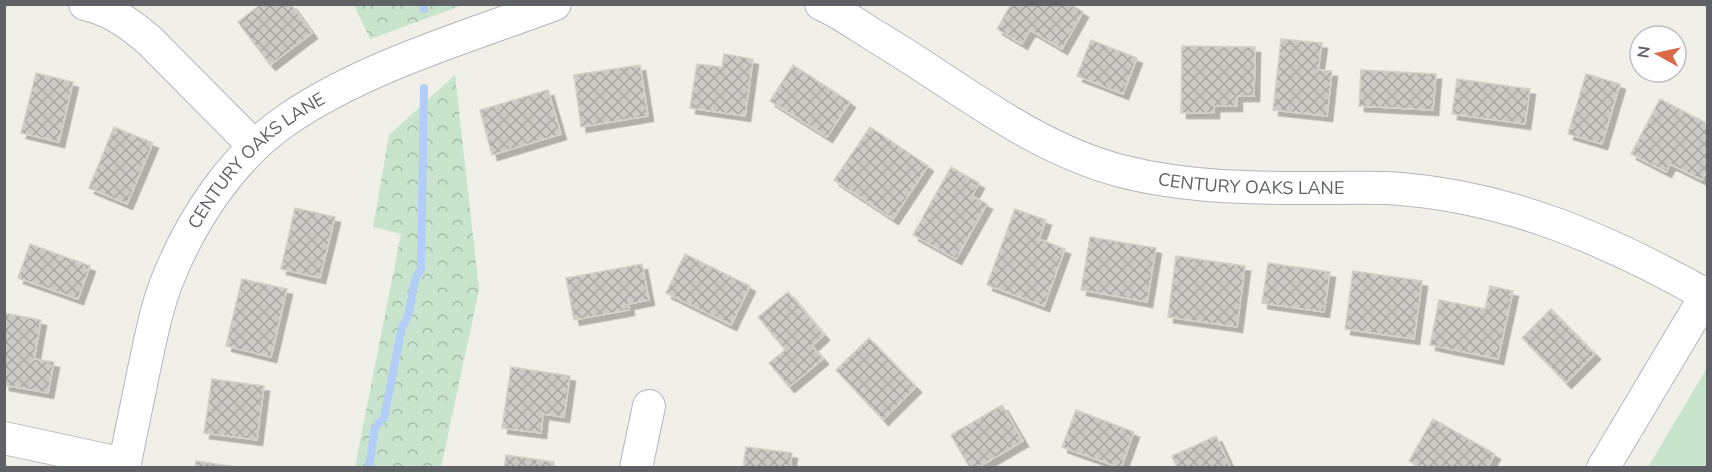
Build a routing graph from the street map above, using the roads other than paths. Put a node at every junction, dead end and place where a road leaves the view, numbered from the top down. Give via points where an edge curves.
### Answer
1 (85, 4) edge
2 (555, 4) edge
3 (821, 4) edge
4 (254, 146) junction
5 (1707, 293) edge
6 (650, 406) dead end
7 (4, 438) edge
8 (124, 466) edge
9 (636, 468) edge
10 (1603, 468) edge

1 - 4 street via 107,12 142,34
2 - 4 street, CENTURY OAKS LANE via 376,71 287,119
3 - 5 street, CENTURY OAKS LANE via 1038,139 1099,164 1198,185 1399,189 1453,194 1522,212 1598,239
4 - 8 street, CENTURY OAKS LANE via 208,203 167,282
5 - 10 street
6 - 9 street
7 - 8 street

